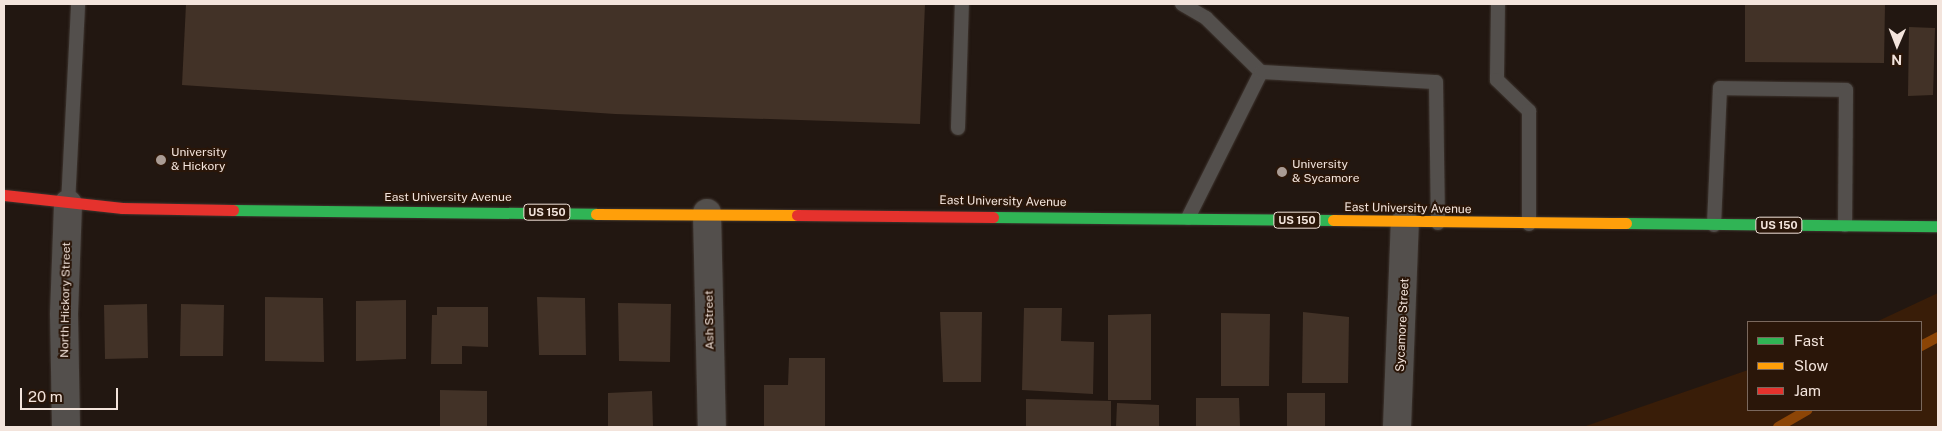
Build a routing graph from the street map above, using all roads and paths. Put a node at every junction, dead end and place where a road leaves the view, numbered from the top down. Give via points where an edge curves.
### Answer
1 (78, 4) edge
2 (962, 4) edge
3 (1182, 4) edge
4 (1498, 4) edge
5 (1261, 72) junction
6 (958, 128) dead end
7 (4, 195) edge
8 (68, 204) junction
9 (4, 206) edge
10 (707, 213) junction
11 (1188, 218) junction
12 (1405, 223) junction
13 (1438, 223) junction
14 (1529, 224) junction
15 (1714, 225) junction
16 (1845, 225) junction
17 (1938, 226) edge
18 (66, 427) edge
19 (712, 427) edge
20 (1397, 427) edge

1 - 8 lane
2 - 6 lane
3 - 5 lane via 1206,18
4 - 14 lane via 1497,80 1529,111
5 - 11 lane
5 - 13 lane via 1436,82
7 - 8 main road, East University Avenue / US 150
8 - 9 main road, East University Avenue / US 150
8 - 10 main road, East University Avenue / US 150 via 208,210
8 - 18 street, North Hickory Street via 64,314
10 - 11 main road, East University Avenue / US 150
10 - 19 street, Ash Street
11 - 12 main road, East University Avenue / US 150
12 - 13 main road, East University Avenue / US 150
12 - 20 street, Sycamore Street
13 - 14 main road, East University Avenue / US 150
14 - 15 main road, East University Avenue / US 150
15 - 16 main road, East University Avenue / US 150
15 - 16 lane via 1720,88 1846,90
16 - 17 main road, East University Avenue / US 150

